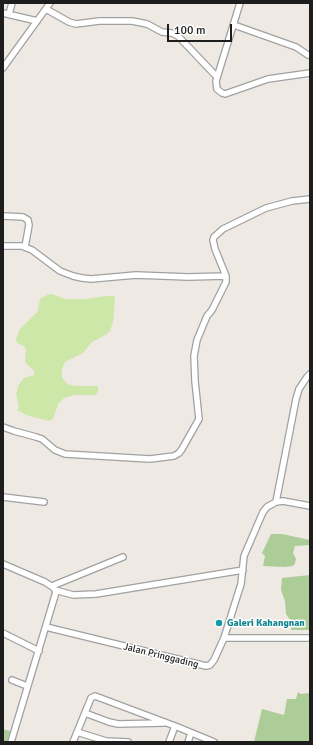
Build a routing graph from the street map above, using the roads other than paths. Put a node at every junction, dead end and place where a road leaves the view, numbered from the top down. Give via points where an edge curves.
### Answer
1 (12, 3) edge
2 (50, 3) edge
3 (240, 3) edge
4 (46, 9) junction
5 (6, 13) edge
6 (37, 21) junction
7 (234, 25) junction
8 (308, 55) dead end
9 (3, 68) edge
10 (310, 73) edge
11 (217, 77) junction
12 (310, 199) edge
13 (3, 216) edge
14 (3, 246) edge
15 (25, 247) junction
16 (226, 276) junction
17 (310, 374) edge
18 (3, 427) edge
19 (3, 497) edge
20 (44, 502) dead end
21 (276, 502) junction
22 (310, 506) edge
23 (123, 558) dead end
24 (3, 564) edge
25 (243, 570) junction
26 (54, 588) junction
27 (46, 628) junction
28 (3, 633) edge
29 (224, 638) junction
30 (310, 638) edge
31 (39, 651) junction
32 (12, 680) dead end
33 (28, 686) junction
34 (85, 713) junction
35 (166, 723) junction
36 (175, 726) junction
37 (77, 732) junction
38 (191, 733) junction
39 (11, 742) edge
40 (73, 742) edge
41 (128, 742) edge
42 (169, 742) edge
43 (188, 742) edge
44 (212, 742) edge

1 - 5 street
2 - 4 street
3 - 7 street
4 - 6 street
4 - 11 street via 76,24 132,21 172,33 178,36
5 - 6 street
6 - 9 street
7 - 8 street via 296,47
7 - 11 street
10 - 11 street via 268,79 225,94 217,89
12 - 16 street via 266,208 219,233 213,240
13 - 15 street via 23,217 28,220
14 - 15 street
15 - 16 street via 60,270 82,278
16 - 18 street via 225,286 203,324 195,348 199,419 182,449 174,456 150,459 65,454 55,450 42,439
17 - 21 street via 299,389 296,399
19 - 20 street
21 - 22 street
21 - 25 street via 267,507 260,518 246,550
23 - 26 street
24 - 26 street
25 - 26 street via 96,594 73,595
25 - 29 street
26 - 27 street via 56,593
27 - 29 street, Jalan Pringgading via 206,666 214,660
27 - 31 street
28 - 31 street
29 - 30 street
31 - 33 street
32 - 33 street
33 - 39 street
34 - 35 street via 118,724
34 - 35 street via 91,698 95,696
34 - 37 street
35 - 36 street
36 - 38 street
36 - 42 street
37 - 40 street
37 - 41 street via 106,741
38 - 43 street
38 - 44 street

